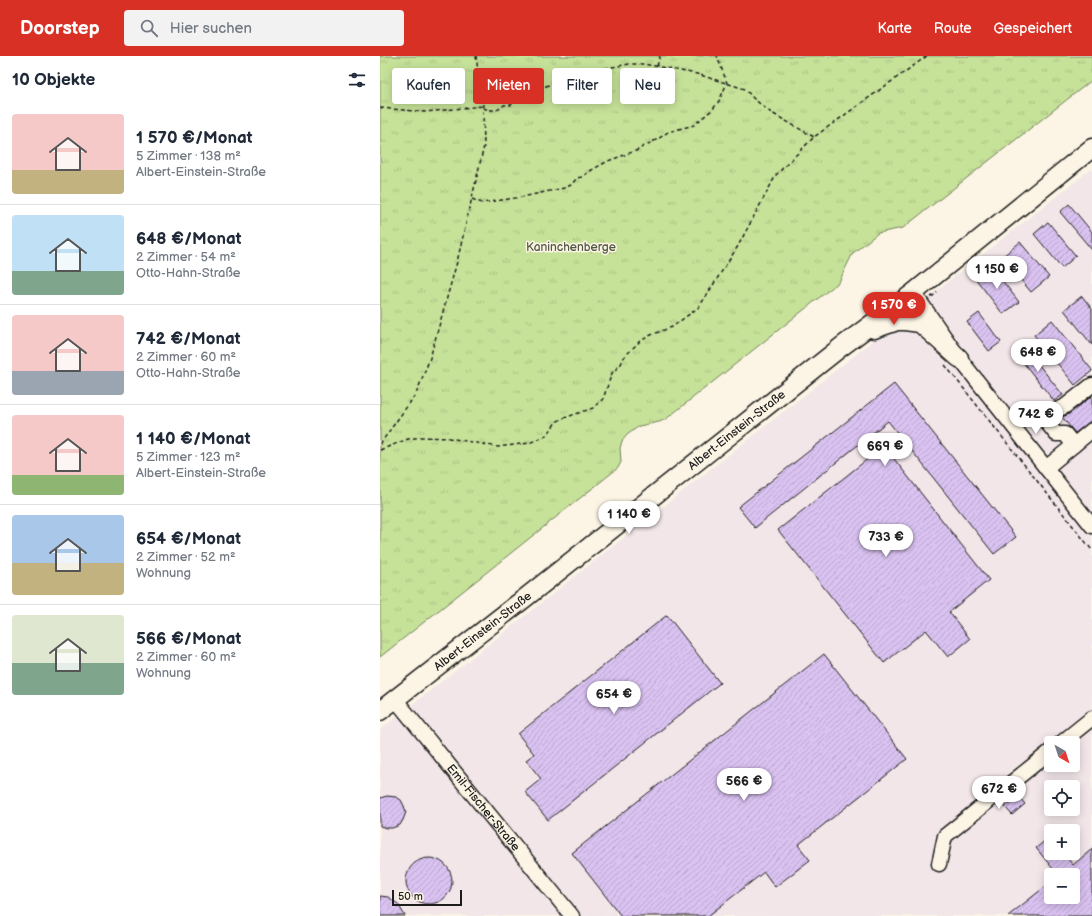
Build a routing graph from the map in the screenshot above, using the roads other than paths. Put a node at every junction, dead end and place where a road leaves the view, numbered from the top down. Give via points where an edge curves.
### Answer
1 (1092, 148) edge
2 (1092, 156) edge
3 (1034, 196) junction
4 (927, 282) junction
5 (912, 294) junction
6 (858, 334) junction
7 (957, 364) junction
8 (1092, 385) edge
9 (1092, 430) edge
10 (1074, 445) junction
11 (1046, 468) junction
12 (1092, 526) edge
13 (395, 699) junction
14 (380, 711) edge
15 (1092, 718) edge
16 (1070, 736) edge
17 (1044, 757) edge
18 (940, 864) dead end
19 (572, 916) edge

1 - 3 main road, Albert-Einstein-Straße
2 - 3 main road
3 - 4 main road, Albert-Einstein-Straße
4 - 5 main road, Albert-Einstein-Straße
4 - 7 street via 928,306 963,353
5 - 6 main road, Albert-Einstein-Straße
5 - 7 street
6 - 7 main road via 897,321 920,323
6 - 13 main road, Albert-Einstein-Straße
7 - 11 street
8 - 10 street via 1047,418 1048,424 1056,434 1065,434
9 - 10 street
10 - 11 street
11 - 12 street
13 - 14 main road, Albert-Einstein-Straße
13 - 19 street, Emil-Fischer-Straße
15 - 16 street
17 - 18 street via 945,836

